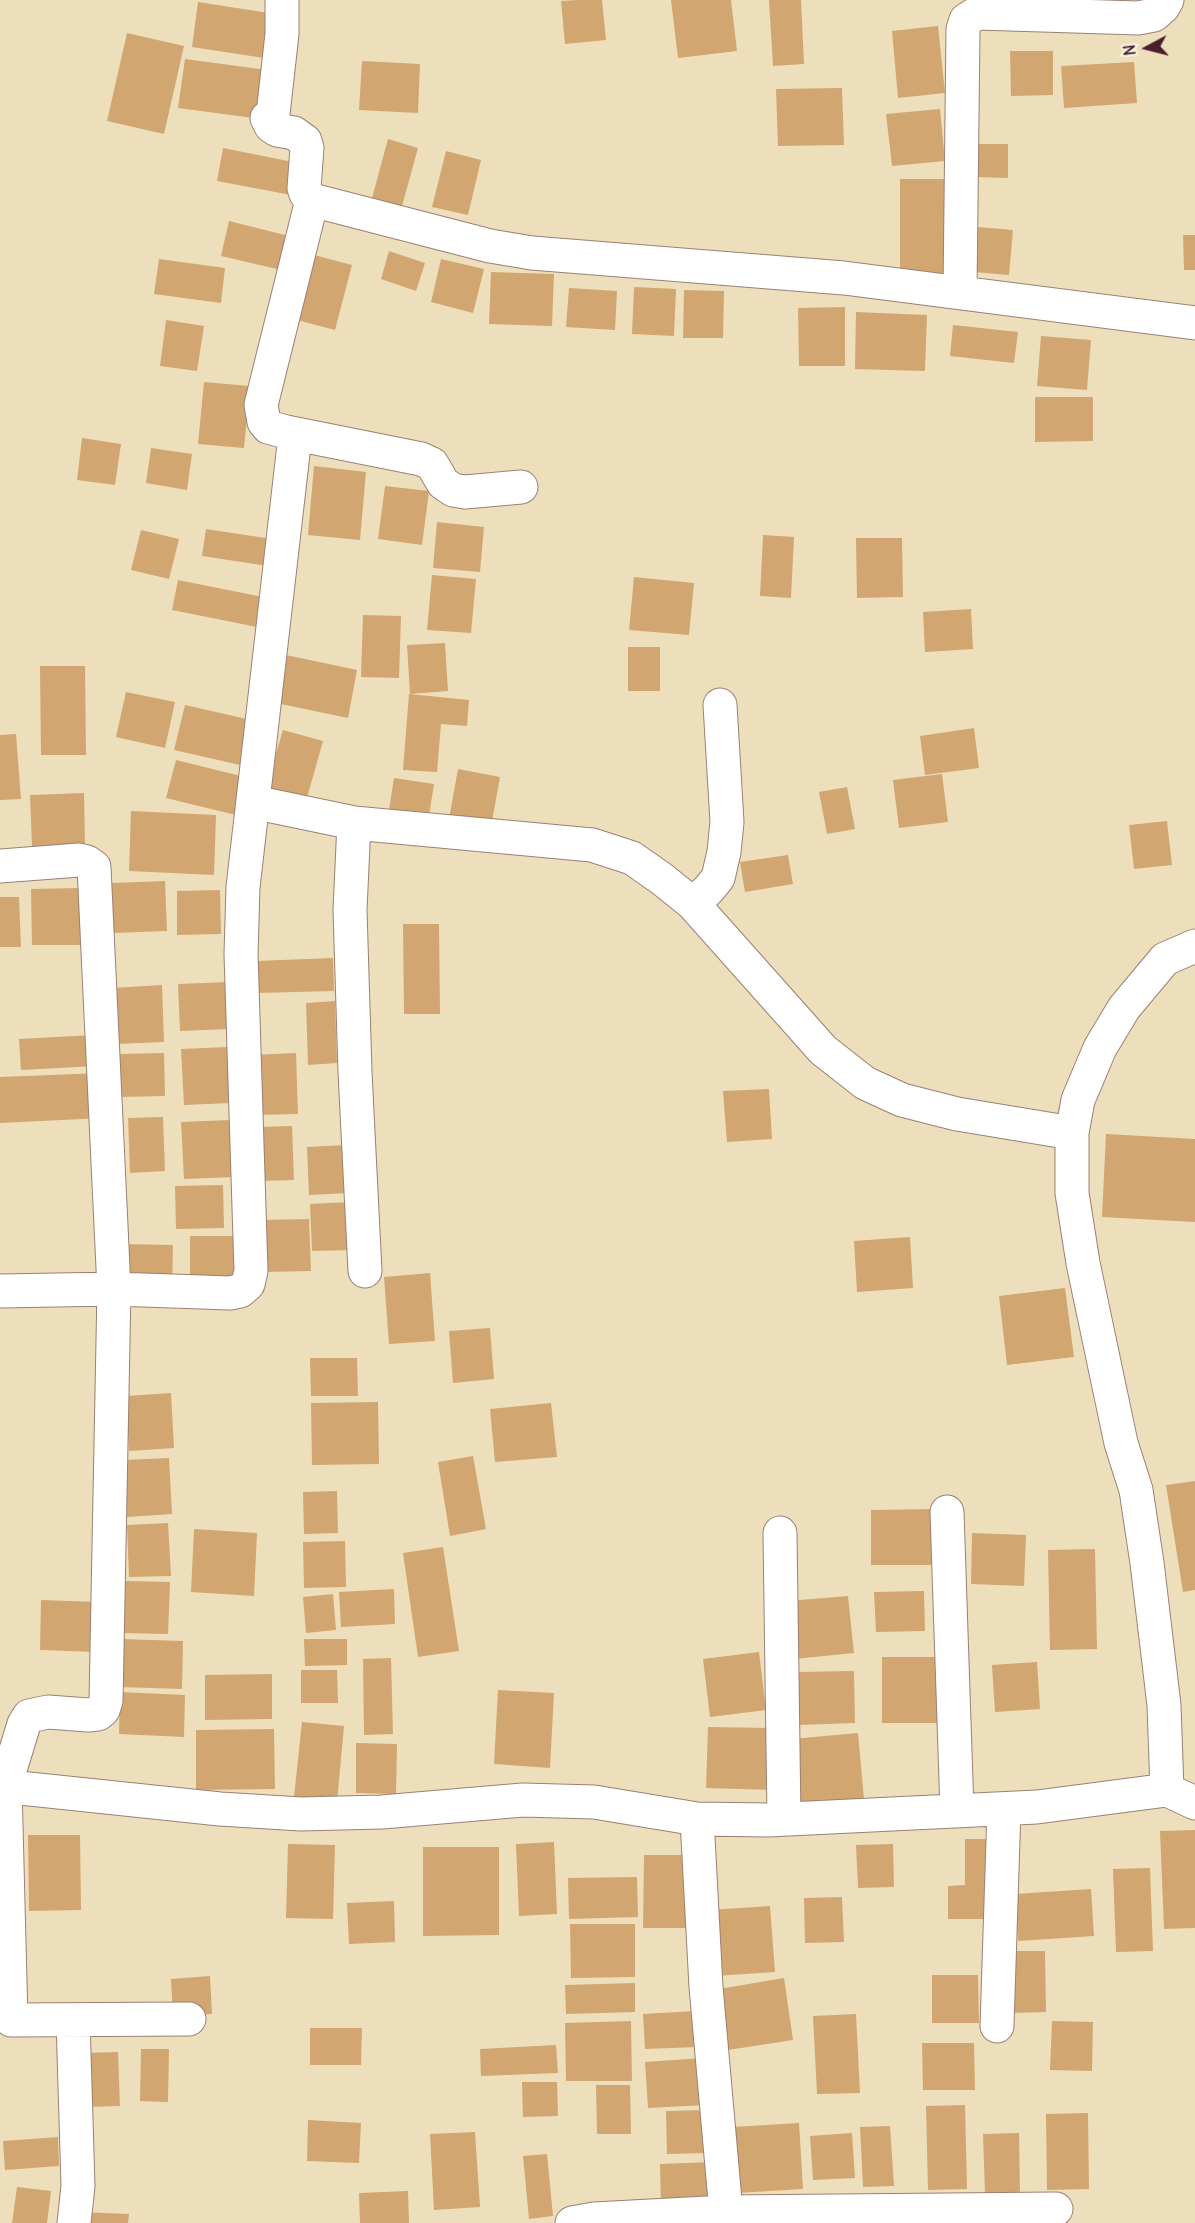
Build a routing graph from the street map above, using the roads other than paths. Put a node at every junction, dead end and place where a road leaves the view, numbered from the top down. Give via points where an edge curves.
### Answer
1 (282, 0) edge
2 (1167, 0) edge
3 (312, 200) junction
4 (960, 292) junction
5 (1195, 323) edge
6 (286, 432) junction
7 (521, 488) dead end
8 (720, 705) dead end
9 (253, 802) junction
10 (354, 823) junction
11 (0, 866) edge
12 (693, 904) junction
13 (1195, 946) edge
14 (1072, 1133) junction
15 (365, 1271) dead end
16 (114, 1289) junction
17 (0, 1292) edge
18 (947, 1512) dead end
19 (780, 1533) dead end
20 (3, 1786) edge
21 (1181, 1797) edge
22 (1004, 1809) junction
23 (957, 1811) junction
24 (697, 1819) junction
25 (784, 1819) junction
26 (189, 2019) dead end
27 (74, 2020) junction
28 (997, 2026) dead end
29 (1056, 2209) dead end
30 (726, 2212) junction
31 (74, 2223) edge
32 (572, 2223) edge

1 - 3 street via 273,114 267,118 271,126 305,141 304,188
2 - 4 street via 1154,15 1138,18 977,13 966,20
3 - 4 street via 490,246 532,253 816,275
3 - 6 street via 261,405 268,427
4 - 5 street
6 - 7 street via 421,459 432,464 443,483 453,490
6 - 9 street via 293,439 293,455
8 - 12 street via 727,822 724,852 718,878
9 - 10 street
9 - 16 street via 243,887 241,954 251,1271 248,1284 230,1293
10 - 12 street via 592,845 632,858
10 - 15 street via 350,910
11 - 16 street via 79,860 94,867
12 - 14 street via 823,1050 865,1083 902,1100 957,1114
13 - 14 street via 1166,959 1124,1008 1100,1048 1078,1100
14 - 21 street via 1072,1194 1083,1263 1121,1443 1136,1490 1164,1705
16 - 17 street
16 - 20 street via 106,1701 98,1714 48,1712 29,1716
18 - 23 street
19 - 25 street
20 - 24 street via 302,1815 523,1800 594,1802
20 - 27 street via 11,2020
21 - 22 street
22 - 23 street
22 - 28 street
23 - 25 street
24 - 25 street
24 - 30 street via 706,1987
26 - 27 street
27 - 31 street via 78,2186
29 - 30 street
30 - 32 street

